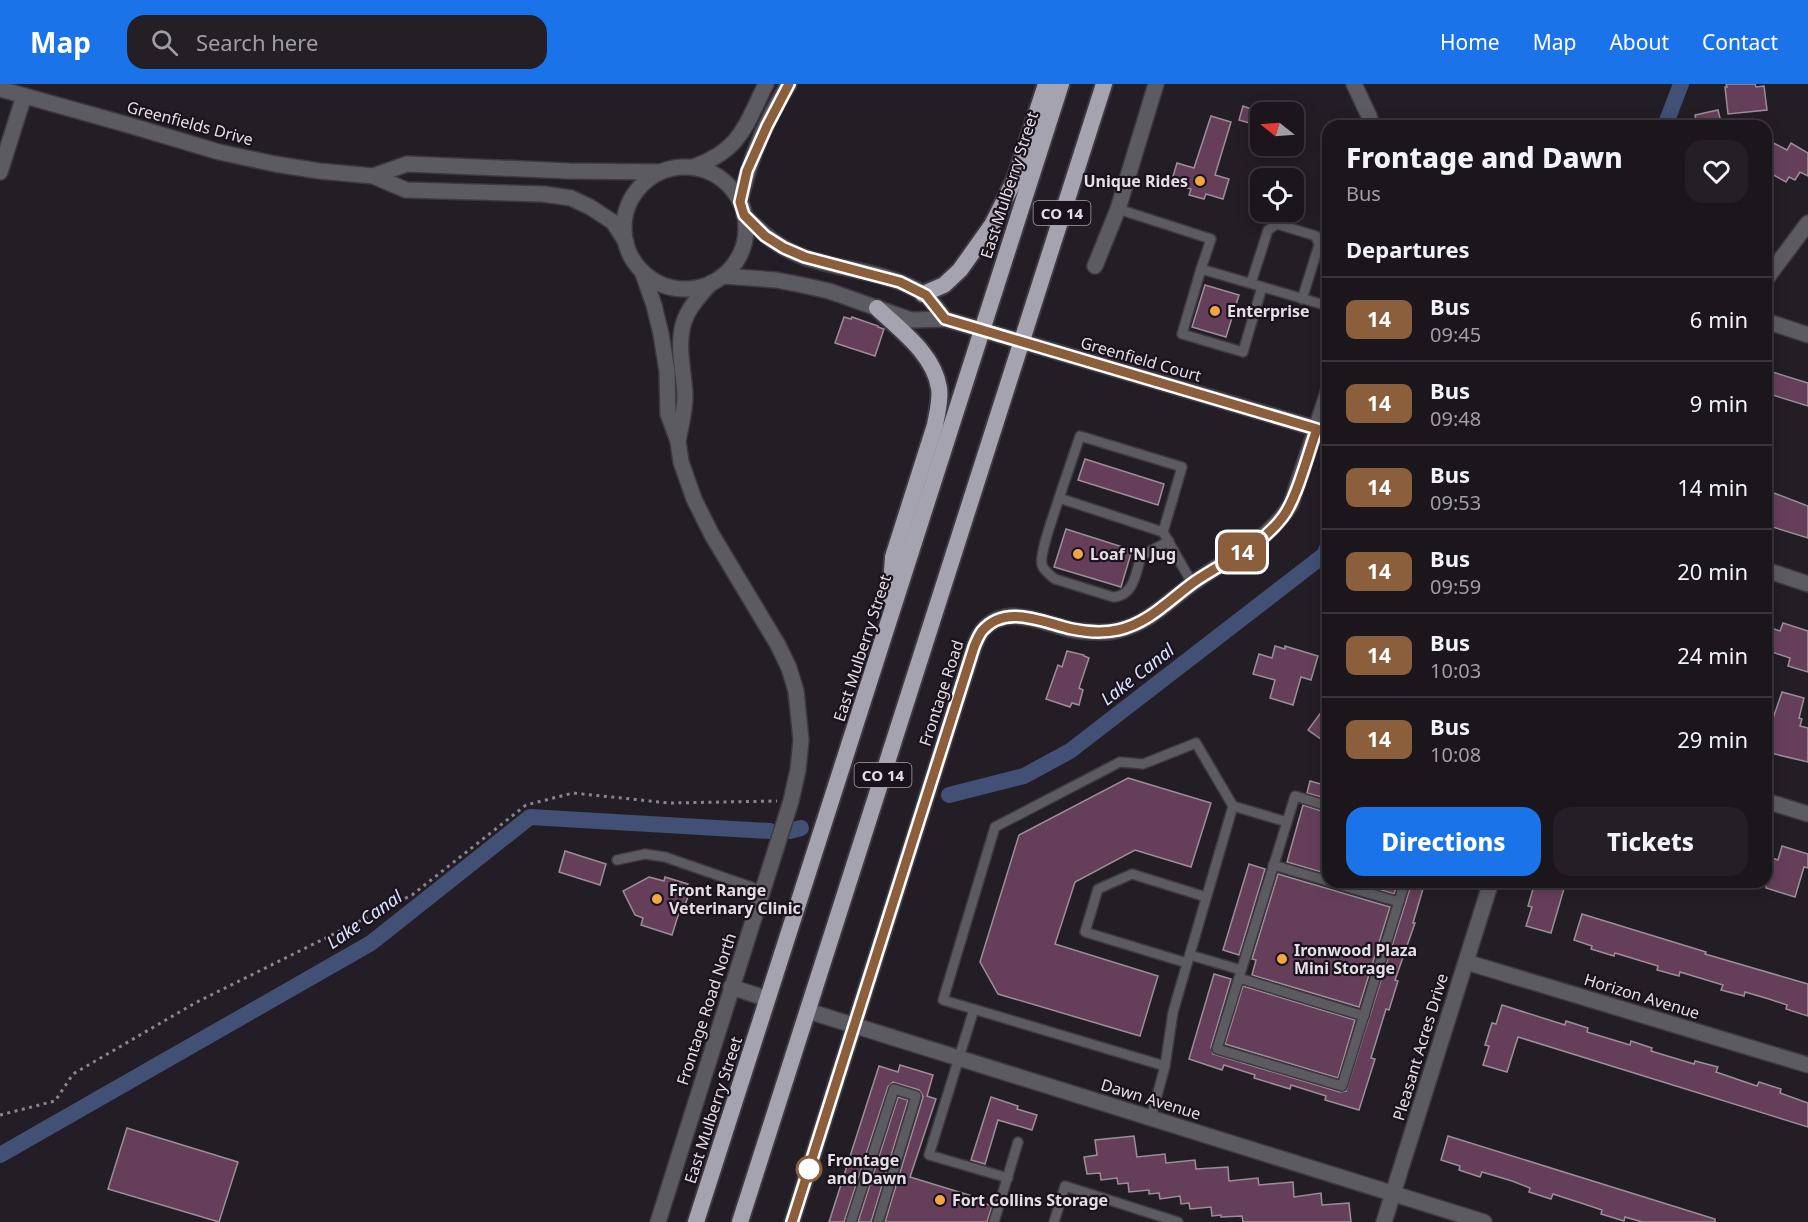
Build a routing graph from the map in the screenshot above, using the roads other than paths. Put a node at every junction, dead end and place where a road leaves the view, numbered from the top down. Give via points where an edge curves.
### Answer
1 (766, 84) edge
2 (789, 84) edge
3 (1046, 84) edge
4 (1060, 84) edge
5 (1104, 84) edge
6 (1156, 84) edge
7 (1354, 84) edge
8 (0, 89) edge
9 (24, 96) junction
10 (1371, 120) edge
11 (693, 167) junction
12 (0, 172) edge
13 (660, 172) junction
14 (373, 176) junction
15 (742, 208) junction
16 (1118, 209) junction
17 (1808, 223) edge
18 (626, 242) junction
19 (1095, 266) dead end
20 (1201, 269) junction
21 (642, 271) junction
22 (1772, 271) edge
23 (717, 279) junction
24 (1251, 284) junction
25 (1262, 287) junction
26 (923, 294) junction
27 (1302, 298) junction
28 (1322, 304) edge
29 (877, 308) junction
30 (945, 319) junction
31 (1772, 323) edge
32 (982, 330) junction
33 (1808, 335) edge
34 (1021, 342) junction
35 (1322, 431) edge
36 (678, 441) junction
37 (1059, 498) junction
38 (1163, 532) junction
39 (1168, 541) junction
40 (1772, 572) edge
41 (1192, 583) junction
42 (1808, 584) edge
43 (888, 626) junction
44 (1772, 803) edge
45 (1322, 804) edge
46 (1233, 806) junction
47 (1808, 814) edge
48 (1287, 822) junction
49 (616, 860) dead end
50 (1274, 865) junction
51 (1322, 880) edge
52 (1350, 888) edge
53 (1403, 888) edge
54 (1489, 888) edge
55 (763, 891) junction
56 (1206, 897) junction
57 (1398, 902) junction
58 (1188, 959) junction
59 (1466, 962) junction
60 (1240, 974) junction
61 (731, 987) junction
62 (768, 999) junction
63 (974, 1010) junction
64 (808, 1011) junction
65 (1364, 1016) junction
66 (853, 1025) junction
67 (960, 1058) junction
68 (1808, 1065) edge
69 (1165, 1066) junction
70 (1150, 1118) junction
71 (1018, 1143) dead end
72 (1008, 1178) junction
73 (1393, 1194) junction
74 (658, 1222) edge
75 (696, 1222) edge
76 (740, 1222) edge
77 (792, 1222) edge
78 (851, 1222) edge
79 (878, 1222) edge
80 (994, 1222) edge
81 (1054, 1222) edge
82 (1178, 1222) edge
83 (1384, 1222) edge
84 (1484, 1222) edge

1 - 11 street via 739,137 721,155
2 - 15 street via 747,171
3 - 26 highway via 1015,179 992,225 960,270 944,285
4 - 32 highway, East Mulberry Street / CO 14
5 - 34 highway, CO 14
6 - 16 street
7 - 10 street
8 - 9 street, Greenfields Drive
9 - 12 street
9 - 14 street, Greenfields Drive via 219,152 319,171
11 - 13 street
11 - 15 street via 724,181
13 - 14 street via 407,164
13 - 18 street via 646,181 627,209
14 - 18 street via 406,190 571,198 613,222
15 - 23 street via 746,228 740,255
15 - 26 street via 765,236 784,248 900,282
16 - 19 street
16 - 20 lane via 1211,239
17 - 22 street
18 - 21 street
20 - 24 lane
20 - 25 lane via 1182,334 1243,352
21 - 23 street via 656,281 685,289
21 - 36 street via 661,334 668,414
23 - 29 street via 776,280 829,291
23 - 36 street via 688,311 683,324 685,395
24 - 25 lane
24 - 27 lane via 1268,230 1277,224 1316,236 1319,245
25 - 27 lane
26 - 30 street
27 - 28 lane
29 - 30 street via 911,320
29 - 43 highway via 923,352 939,388 934,425 893,557
30 - 32 street, Greenfield Court
31 - 33 street
32 - 34 street, Greenfield Court
32 - 43 highway, East Mulberry Street / CO 14
34 - 35 street, Greenfield Court
34 - 64 highway, CO 14
35 - 41 street, Frontage Road via 1282,519 1262,539
36 - 55 street, Frontage Road North via 694,500 778,645 789,668 799,708 798,770
37 - 38 lane
37 - 38 lane via 1080,436 1182,467
37 - 39 lane via 1042,564 1055,579 1121,597 1133,584 1141,556
38 - 39 lane
39 - 41 lane
40 - 42 street
41 - 66 street, Frontage Road via 1150,618 1121,630 1074,630 1018,616 1005,617 983,630 974,647
43 - 62 highway, East Mulberry Street / CO 14
44 - 47 street
45 - 48 lane via 1295,796
46 - 48 lane
46 - 56 lane
46 - 63 lane via 1196,743 1143,764 1120,762 994,827 943,1000
48 - 50 lane
49 - 55 lane via 645,854 665,857
50 - 51 lane
50 - 60 lane
52 - 57 lane
53 - 57 lane
54 - 59 street, Pleasant Acres Drive
55 - 61 street, Frontage Road North
56 - 58 lane
56 - 58 lane via 1132,874 1098,889 1085,932
57 - 65 lane
58 - 60 lane
58 - 69 lane via 1173,1012
59 - 68 street, Horizon Avenue
59 - 73 street, Pleasant Acres Drive
60 - 65 lane
60 - 65 lane via 1217,1049 1342,1086
61 - 62 street
61 - 74 street, Frontage Road North
62 - 75 highway, East Mulberry Street / CO 14
63 - 67 lane
63 - 69 lane
64 - 66 street, Dawn Avenue
64 - 76 highway, CO 14
66 - 67 street, Dawn Avenue
66 - 77 street, Frontage Road
67 - 70 street, Dawn Avenue
67 - 72 lane via 929,1155
69 - 70 lane
70 - 73 street, Dawn Avenue
71 - 72 lane
72 - 80 lane
73 - 83 street, Pleasant Acres Drive
73 - 84 street, Dawn Avenue
78 - 79 lane via 894,1089 916,1096
81 - 82 lane via 1065,1186

